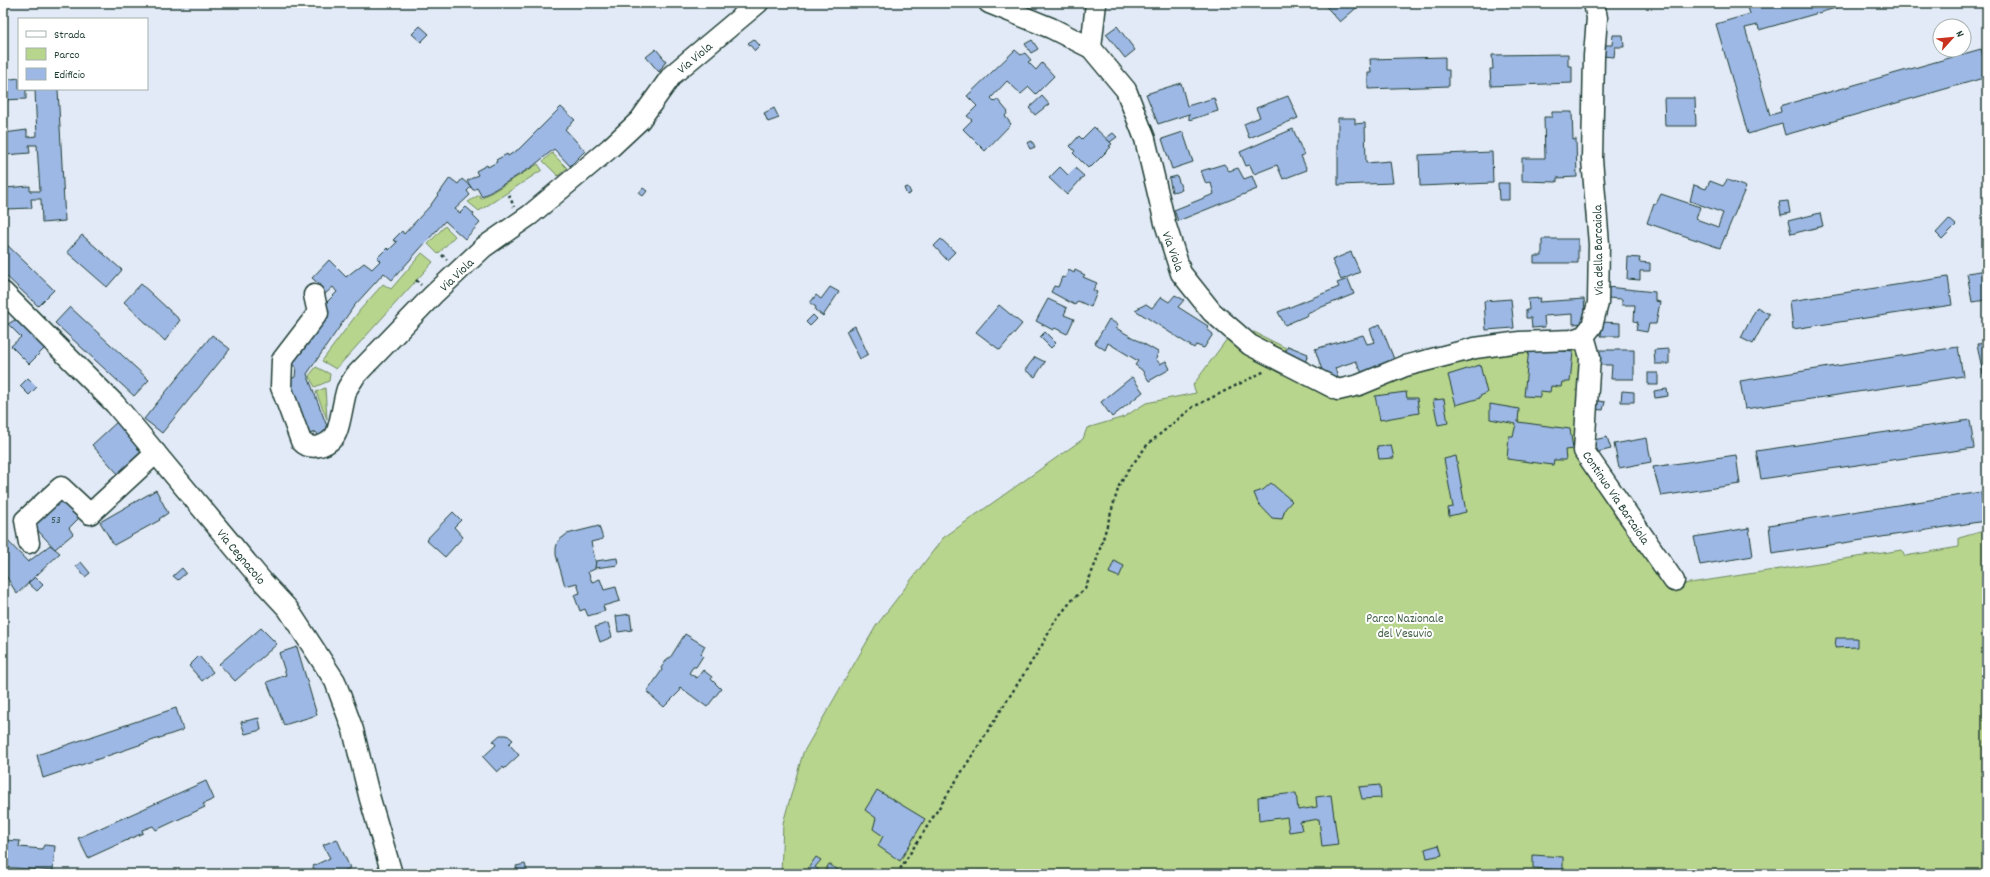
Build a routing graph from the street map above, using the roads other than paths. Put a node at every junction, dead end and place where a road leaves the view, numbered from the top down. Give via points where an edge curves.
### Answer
1 (758, 3) edge
2 (989, 3) edge
3 (1096, 3) edge
4 (1594, 3) edge
5 (1092, 48) junction
6 (3, 292) edge
7 (314, 295) dead end
8 (1584, 336) junction
9 (156, 453) junction
10 (29, 543) dead end
11 (1674, 581) dead end
12 (392, 874) edge

1 - 7 street, Via Viola via 672,76 640,120 610,148 530,215 484,246 433,296 355,376 347,388 335,436 314,448 305,446 301,441 281,387 282,360 318,313
2 - 5 street, Via Viola
3 - 5 street
4 - 8 street, Via della Barcaiola via 1597,18 1592,159 1599,244 1598,303 1592,326
5 - 8 street, Via Viola via 1126,90 1145,139 1165,223 1181,273 1212,312 1250,345 1338,390 1359,385 1405,366 1475,348 1520,342 1572,340
6 - 9 street, Via Cegnacolo via 115,404
8 - 11 street, Continuo Via Barcaiola via 1590,357 1584,451
9 - 10 street via 90,514 61,487 25,520
9 - 12 street, Via Cegnacolo via 288,609 335,681 353,730

